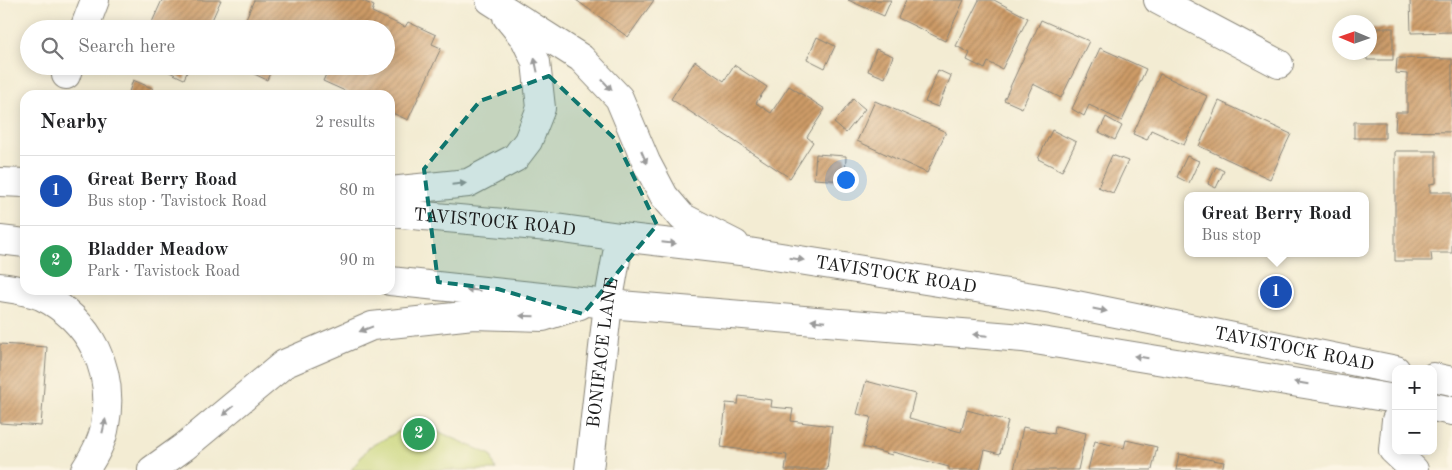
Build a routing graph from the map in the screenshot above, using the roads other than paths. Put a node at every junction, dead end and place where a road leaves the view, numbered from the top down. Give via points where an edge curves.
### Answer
1 (95, 0) edge
2 (1158, 0) edge
3 (494, 2) edge
4 (87, 20) edge
5 (1280, 64) dead end
6 (0, 182) edge
7 (20, 183) edge
8 (395, 190) edge
9 (395, 213) edge
10 (620, 237) junction
11 (0, 240) edge
12 (20, 242) edge
13 (749, 252) junction
14 (395, 282) edge
15 (0, 287) edge
16 (20, 291) edge
17 (39, 295) edge
18 (600, 303) junction
19 (1392, 369) edge
20 (1437, 378) edge
21 (1452, 381) edge
22 (1392, 398) edge
23 (1437, 408) edge
24 (1452, 411) edge
25 (1398, 455) edge
26 (85, 470) edge
27 (152, 470) edge
28 (589, 470) edge
29 (1414, 470) edge

1 - 4 main road
2 - 5 main road
8 -> 3 main road via 468,183 515,158 528,141 541,108 536,62 525,39
3 -> 13 main road via 582,58 619,98 646,162 664,196 682,217
6 - 7 main road
9 - 10 main road, TAVISTOCK ROAD via 549,227
10 -> 13 main road, TAVISTOCK ROAD
10 - 18 main road, BONIFACE LANE
11 - 12 main road
13 -> 19 main road, TAVISTOCK ROAD via 1052,300
18 -> 14 main road, TAVISTOCK ROAD
16 -> 15 main road
26 -> 17 main road via 95,455 105,427 109,396 103,365 88,335 63,309
22 -> 18 main road, TAVISTOCK ROAD via 1023,338
18 -> 27 main road via 543,317 472,315 372,326 284,364 184,448
18 - 28 main road, BONIFACE LANE
20 - 21 main road
23 - 24 main road
25 - 29 main road

